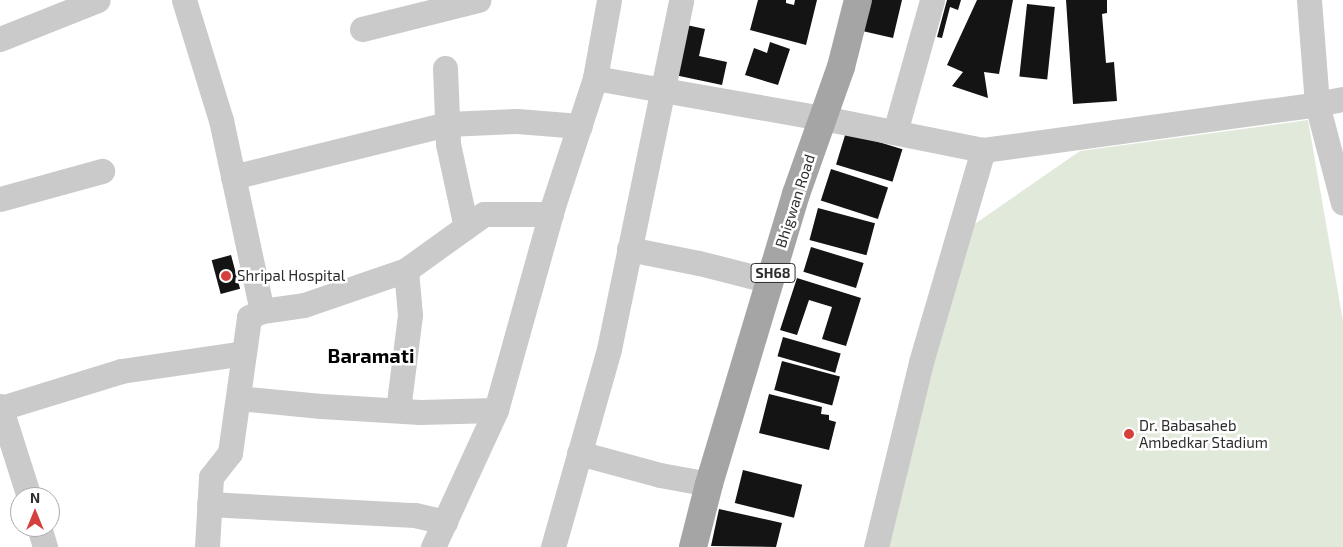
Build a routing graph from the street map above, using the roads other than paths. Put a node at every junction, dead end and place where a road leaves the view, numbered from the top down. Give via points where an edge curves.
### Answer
1 (98, 0) edge
2 (184, 0) edge
3 (478, 0) edge
4 (609, 0) edge
5 (681, 0) edge
6 (858, 0) edge
7 (932, 0) edge
8 (1309, 0) edge
9 (362, 29) dead end
10 (0, 39) edge
11 (445, 68) dead end
12 (595, 78) junction
13 (661, 90) junction
14 (1343, 99) edge
15 (1317, 104) junction
16 (824, 118) junction
17 (447, 124) junction
18 (580, 126) junction
19 (894, 132) junction
20 (982, 150) junction
21 (102, 171) dead end
22 (234, 177) junction
23 (0, 199) edge
24 (1343, 202) edge
25 (551, 214) junction
26 (466, 228) junction
27 (629, 249) junction
28 (406, 270) junction
29 (770, 281) junction
30 (262, 311) junction
31 (244, 353) junction
32 (238, 398) junction
33 (0, 407) edge
34 (398, 410) junction
35 (496, 410) junction
36 (6, 445) edge
37 (579, 454) junction
38 (709, 484) junction
39 (25, 487) edge
40 (209, 504) junction
41 (445, 522) junction
42 (207, 547) edge
43 (433, 547) edge
44 (553, 547) edge
45 (693, 547) edge
46 (876, 547) edge

1 - 10 street
2 - 22 street via 221,120
3 - 9 street
4 - 12 street
5 - 13 street
6 - 16 main road, Bhigwan Road / SH68
7 - 19 street
8 - 15 street
11 - 17 street
12 - 13 street
12 - 18 street
13 - 16 street
13 - 27 street
14 - 15 street
15 - 20 street
15 - 24 street
16 - 19 street
16 - 29 main road, Bhigwan Road / SH68 via 796,194
17 - 18 street via 517,121
17 - 22 street
17 - 26 street via 448,144
18 - 25 street
19 - 20 street
20 - 46 street via 921,362
21 - 23 street
22 - 30 street
25 - 26 street via 484,214
25 - 35 street
26 - 28 street
27 - 29 street
27 - 37 street via 609,349
28 - 30 street via 304,305
28 - 34 street via 410,315
29 - 38 main road, Bhigwan Road / SH68
30 - 31 street via 249,317
31 - 32 street
31 - 33 street via 121,371
32 - 34 street
32 - 40 street via 230,452 211,477
33 - 36 street
34 - 35 street
35 - 41 street
36 - 39 street
37 - 38 street
37 - 44 street
38 - 45 main road, Bhigwan Road / SH68
40 - 41 street via 415,515
40 - 42 street
41 - 43 street

